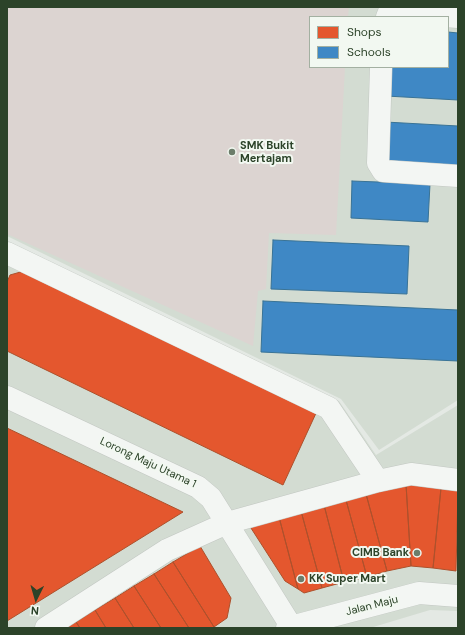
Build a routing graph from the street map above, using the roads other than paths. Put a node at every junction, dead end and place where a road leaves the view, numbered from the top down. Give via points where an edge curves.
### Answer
1 (387, 16) edge
2 (444, 16) edge
3 (381, 68) edge
4 (458, 176) edge
5 (7, 253) edge
6 (7, 397) edge
7 (458, 480) edge
8 (378, 481) junction
9 (226, 523) junction
10 (458, 596) edge
11 (291, 627) edge
12 (46, 628) edge

1 - 2 street via 389,12
3 - 4 street via 378,163 383,171
5 - 8 street via 329,408
6 - 9 street, Lorong Maju Utama 1 via 198,487 211,498
7 - 8 street via 411,474
8 - 9 street
9 - 11 street, Lorong Maju Utama 1
9 - 12 street via 167,550
10 - 11 street, Jalan Maju via 420,593

